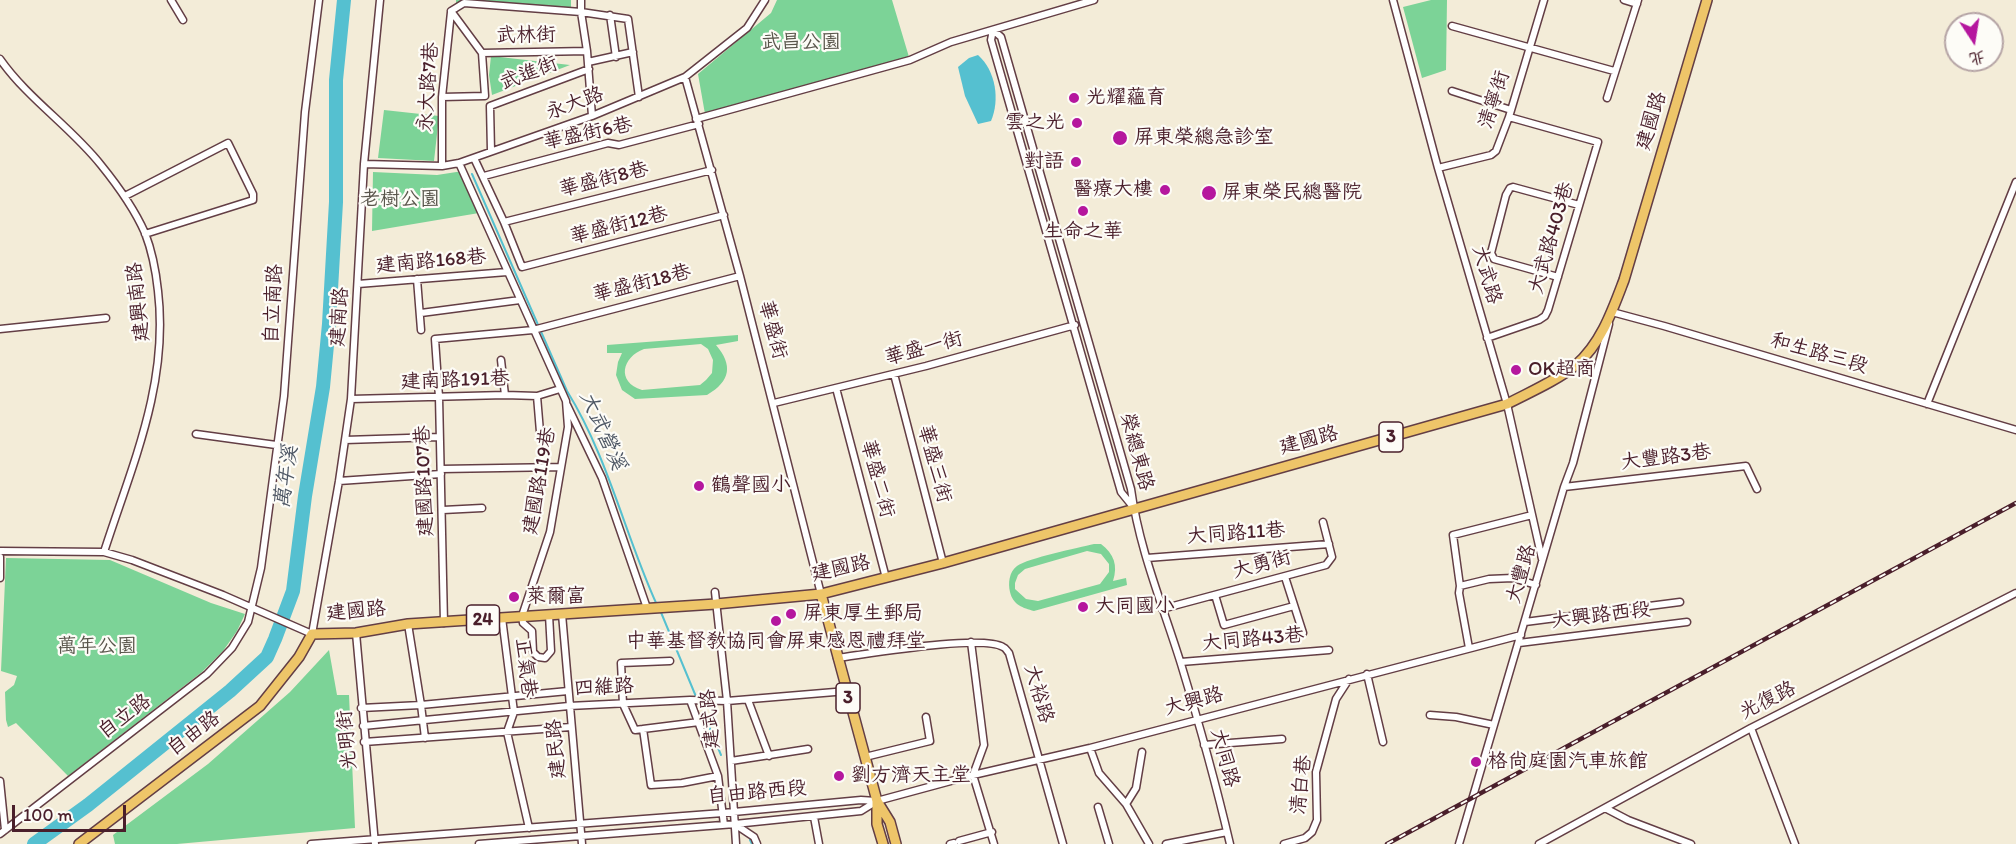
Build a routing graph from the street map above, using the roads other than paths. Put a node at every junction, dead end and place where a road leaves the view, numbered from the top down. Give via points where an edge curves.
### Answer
1 (171, 0) edge
2 (319, 0) edge
3 (380, 0) edge
4 (581, 0) edge
5 (765, 0) edge
6 (1094, 0) edge
7 (1393, 0) edge
8 (1544, 0) edge
9 (1624, 0) edge
10 (1707, 0) edge
11 (1637, 2) edge
12 (452, 11) junction
13 (581, 12) junction
14 (610, 15) junction
15 (183, 20) dead end
16 (1452, 26) dead end
17 (993, 30) junction
18 (1528, 47) junction
19 (587, 51) junction
20 (633, 52) junction
21 (482, 53) junction
22 (616, 57) junction
23 (0, 59) edge
24 (588, 65) junction
25 (1614, 71) junction
26 (685, 77) junction
27 (1452, 91) dead end
28 (485, 96) junction
29 (442, 97) junction
30 (639, 97) junction
31 (1018, 98) junction
32 (1607, 98) dead end
33 (1009, 101) junction
34 (490, 106) junction
35 (1511, 110) junction
36 (592, 116) junction
37 (1509, 117) junction
38 (698, 121) junction
39 (491, 151) junction
40 (474, 158) junction
41 (364, 164) junction
42 (459, 164) junction
43 (442, 166) junction
44 (1438, 168) junction
45 (712, 170) junction
46 (483, 176) junction
47 (2016, 182) edge
48 (125, 196) junction
49 (1579, 205) junction
50 (724, 216) junction
51 (504, 222) junction
52 (145, 234) junction
53 (512, 265) junction
54 (1068, 269) junction
55 (1058, 272) junction
56 (741, 276) junction
57 (1558, 277) junction
58 (417, 279) junction
59 (358, 284) junction
60 (520, 300) junction
61 (1612, 312) junction
62 (421, 313) junction
63 (106, 318) dead end
64 (1082, 323) junction
65 (1073, 326) junction
66 (0, 329) edge
67 (421, 330) dead end
68 (533, 330) junction
69 (1486, 338) junction
70 (435, 339) joint
71 (501, 360) dead end
72 (894, 374) junction
73 (836, 388) junction
74 (560, 389) junction
75 (1103, 394) junction
76 (505, 395) junction
77 (537, 396) junction
78 (439, 397) junction
79 (1093, 397) junction
80 (351, 399) junction
81 (566, 401) junction
82 (774, 403) junction
83 (1927, 404) junction
84 (1507, 405) junction
85 (2016, 430) edge
86 (540, 432) dead end
87 (196, 434) dead end
88 (439, 437) junction
89 (345, 440) junction
90 (276, 445) junction
91 (561, 466) junction
92 (441, 472) junction
93 (339, 481) junction
94 (1564, 487) junction
95 (1757, 489) dead end
96 (482, 508) dead end
97 (1134, 508) junction
98 (443, 510) junction
99 (1532, 515) junction
100 (1323, 522) dead end
101 (1329, 544) junction
102 (0, 551) edge
103 (104, 552) junction
104 (0, 557) edge
105 (1147, 558) junction
106 (1543, 561) junction
107 (943, 563) junction
108 (1285, 576) junction
109 (0, 578) edge
110 (886, 578) junction
111 (1536, 585) junction
112 (1460, 586) junction
113 (715, 592) dead end
114 (2016, 593) edge
115 (821, 594) junction
116 (1215, 595) junction
117 (1680, 602) dead end
118 (716, 604) junction
119 (1294, 606) junction
120 (655, 608) junction
121 (252, 609) junction
122 (1162, 609) junction
123 (562, 614) junction
124 (549, 615) junction
125 (522, 616) junction
126 (502, 618) junction
127 (1525, 622) junction
128 (1687, 622) dead end
129 (444, 623) junction
130 (408, 624) junction
131 (356, 633) junction
132 (1303, 633) dead end
133 (312, 634) junction
134 (1521, 635) junction
135 (971, 642) junction
136 (1519, 643) junction
137 (1469, 648) junction
138 (1329, 650) dead end
139 (837, 658) junction
140 (670, 661) dead end
141 (1181, 663) junction
142 (1367, 674) junction
143 (1349, 679) junction
144 (846, 691) junction
145 (568, 692) junction
146 (513, 697) junction
147 (696, 700) junction
148 (748, 700) junction
149 (727, 701) junction
150 (622, 704) junction
151 (421, 705) junction
152 (569, 706) junction
153 (361, 708) junction
154 (514, 711) junction
155 (1430, 715) dead end
156 (926, 717) dead end
157 (1197, 719) junction
158 (422, 721) junction
159 (699, 722) junction
160 (1494, 725) junction
161 (363, 726) junction
162 (571, 727) junction
163 (1751, 728) junction
164 (643, 729) junction
165 (507, 732) junction
166 (425, 738) junction
167 (1282, 739) dead end
168 (364, 742) junction
169 (1383, 742) dead end
170 (1204, 745) junction
171 (1090, 748) junction
172 (808, 749) dead end
173 (1142, 752) dead end
174 (769, 756) junction
175 (865, 757) junction
176 (1040, 760) junction
177 (731, 761) junction
178 (973, 775) junction
179 (718, 776) junction
180 (0, 781) edge
181 (877, 801) junction
182 (1126, 804) junction
183 (1098, 807) dead end
184 (1605, 808) junction
185 (735, 812) junction
186 (723, 813) junction
187 (814, 817) junction
188 (580, 824) junction
189 (735, 824) junction
190 (724, 825) junction
191 (529, 828) junction
192 (3, 832) edge
193 (992, 832) junction
194 (1227, 832) junction
195 (581, 836) junction
196 (1548, 839) junction
197 (375, 842) edge
198 (954, 843) edge
199 (80, 844) edge
200 (311, 844) edge
201 (479, 844) edge
202 (582, 844) edge
203 (736, 844) edge
204 (757, 844) edge
205 (819, 844) edge
206 (883, 844) edge
207 (896, 844) edge
208 (994, 844) edge
209 (1063, 844) edge
210 (1109, 844) edge
211 (1149, 844) edge
212 (1166, 844) edge
213 (1230, 844) edge
214 (1284, 844) edge
215 (1459, 844) edge
216 (1539, 844) edge
217 (1558, 844) edge
218 (1691, 844) edge
219 (1795, 844) edge

1 - 15 street
2 - 90 street, 自立南路 via 304,124 287,366
3 - 41 street, 建南路
4 - 13 street
5 - 26 street, 永大路 via 747,28
6 - 17 street, 華盛街6巷
7 - 44 street, 大武路
8 - 18 street, 清寧街
9 - 11 street
10 - 61 main road, 建國路 / 3
11 - 25 street
12 - 13 street via 464,3
12 - 21 street, 武林街
12 - 29 street, 永大路7巷
13 - 14 street
13 - 19 street
14 - 20 street via 628,19
14 - 22 street
16 - 18 street
17 - 31 street, 榮總東路 via 1001,37
17 - 33 street, 榮總東路 via 992,40
17 - 38 street, 華盛街6巷 via 910,60
18 - 25 street
18 - 35 street, 清寧街
19 - 21 street, 武林街
19 - 24 street
20 - 22 street, 武進街
20 - 30 street
21 - 28 street
22 - 24 street, 武進街
23 - 48 street, 建興南路
24 - 34 street, 武進街
24 - 36 street
25 - 32 street
26 - 30 street, 永大路
26 - 38 street, 華盛街
27 - 35 street
28 - 29 street
28 - 34 street
29 - 43 street, 永大路7巷
30 - 36 street, 永大路
31 - 33 street
31 - 54 street, 榮總東路
33 - 55 street, 榮總東路
34 - 39 street, 武進街
35 - 37 street, 清寧街
36 - 39 street, 永大路
37 - 44 street, 清寧街 via 1491,155
37 - 49 street, 大武路403巷 via 1598,142
38 - 45 street, 華盛街
38 - 46 street, 華盛街6巷 via 619,145 608,143
39 - 40 street, 永大路
40 - 42 street, 永大路
40 - 46 street
41 - 43 street, 永大路
41 - 59 street, 建南路
42 - 43 street, 永大路
42 - 53 street, 建國路119巷
44 - 69 street, 大武路
45 - 50 street, 華盛街
45 - 51 street, 華盛街8巷
46 - 51 street
47 - 83 street
48 - 52 street, 建興南路
48 - 52 street via 228,143 253,200
49 - 57 street, 大武路403巷
49 - 57 street via 1513,187 1506,195 1491,253 1494,259
50 - 53 street, 華盛街12巷
50 - 56 street, 華盛街
51 - 53 street
52 - 103 street, 建興南路 via 159,296 159,363 147,423
53 - 58 street, 建南路168巷
53 - 60 street, 建國路119巷
54 - 55 street
54 - 64 street, 榮總東路
55 - 65 street, 榮總東路
56 - 68 street, 華盛街18巷
56 - 82 street, 華盛街
57 - 69 street, 大武路403巷 via 1545,316
58 - 59 street, 建南路168巷
58 - 62 street
59 - 80 street, 建南路
60 - 62 street
60 - 68 street, 建國路119巷
61 - 83 street, 和生路三段
61 - 84 main road, 建國路 / 3 via 1596,342 1578,363
61 - 94 street, 大豐路
62 - 67 street
63 - 66 street
64 - 65 street, 華盛一街
64 - 75 street, 榮總東路
65 - 72 street, 華盛一街
65 - 79 street, 榮總東路
68 - 70 street, 華盛街18巷
68 - 74 street, 建國路119巷
69 - 84 street, 大武路
70 - 78 street, 建國路107巷
71 - 76 street
72 - 73 street, 華盛一街
72 - 107 street, 華盛三街
73 - 82 street, 華盛一街
73 - 110 street, 華盛二街
74 - 77 street, 建南路191巷
74 - 81 street, 建國路119巷
75 - 79 street
75 - 97 street, 榮總東路
76 - 77 street, 建南路191巷
76 - 78 street, 建南路191巷
77 - 86 street
78 - 80 street, 建南路191巷
78 - 88 street, 建國路107巷
79 - 97 street, 榮總東路 via 1120,492
80 - 89 street, 建南路
81 - 91 street, 建國路119巷 via 568,428
81 - 120 street
82 - 115 street, 華盛街
83 - 85 street, 和生路三段
84 - 97 main road, 建國路 / 3
84 - 99 street, 大武路
87 - 90 street
88 - 89 street
88 - 92 street, 建國路107巷
89 - 93 street, 建南路
90 - 121 street, 自立南路
91 - 92 street
91 - 125 street, 建國路119巷 via 550,532
92 - 93 street
92 - 98 street, 建國路107巷
93 - 133 street, 建南路
94 - 95 street, 大豐路3巷 via 1746,466
94 - 106 street, 大豐路
96 - 98 street
97 - 105 street, 大同路
97 - 107 main road, 建國路 / 3
98 - 129 street, 建國路107巷
99 - 106 street, 大武路
99 - 112 street via 1453,535
100 - 101 street
101 - 105 street, 大同路11巷
101 - 108 street, 大勇街 via 1332,557 1326,565
102 - 103 street
103 - 121 street
104 - 109 street
105 - 122 street, 大同路
106 - 111 street, 大豐路
107 - 110 main road, 建國路 / 3
108 - 116 street, 大勇街
108 - 119 street
110 - 115 main road, 建國路 / 3
111 - 112 street via 1513,578
111 - 127 street, 大豐路
112 - 137 street
113 - 118 street, 建武路
114 - 163 street, 光復路
115 - 118 main road, 建國路 / 24
115 - 139 main road, 3
116 - 119 street via 1224,625
116 - 122 street, 大勇街
117 - 127 street
118 - 120 main road, 建國路 / 24
118 - 149 street, 建武路
119 - 132 street
120 - 123 main road, 建國路 / 24
121 - 133 street
121 - 192 street, 自立路 via 232,648 207,674
122 - 141 street, 大同路
123 - 124 main road, 建國路 / 24
123 - 145 street, 建民路
124 - 125 main road, 建國路 / 24
124 - 125 street via 551,651 545,658 535,655 532,631 523,623
125 - 126 main road, 建國路 / 24
126 - 129 main road, 建國路 / 24
126 - 146 street, 正氣巷
127 - 134 street, 大豐路
128 - 136 street, 大興路西段
129 - 130 main road, 建國路 / 24
130 - 131 main road, 建國路 / 24
130 - 151 street
131 - 133 main road, 建國路 / 24
131 - 153 street, 光明街
133 - 199 main road, 自由路 via 260,706
134 - 136 street, 大豐路
134 - 137 street, 大興路
135 - 139 street, 大裕路
135 - 176 street, 大裕路 via 1001,646 1009,653
135 - 178 street via 984,745
136 - 160 street, 大豐路
137 - 142 street, 大興路
138 - 141 street, 大同路43巷
139 - 144 main road, 3
140 - 150 street via 621,663
141 - 157 street, 大同路
142 - 143 street, 大興路
142 - 169 street
143 - 157 street, 大興路
143 - 214 street, 清白巷 via 1336,699 1316,772 1317,820 1305,838
144 - 148 street, 四維路
144 - 175 main road, 3
145 - 146 street, 四維路
145 - 152 street, 建民路
146 - 151 street, 四維路
146 - 154 street, 正氣巷
147 - 149 street, 四維路
147 - 150 street, 四維路
147 - 159 street
148 - 149 street, 四維路
148 - 174 street
149 - 177 street, 建武路
150 - 152 street, 四維路
150 - 164 street via 635,730
151 - 153 street, 四維路
151 - 158 street
152 - 154 street, 四維路
152 - 162 street, 建民路
153 - 161 street, 光明街
154 - 158 street, 四維路
154 - 165 street, 正氣巷
155 - 160 street
156 - 175 street via 930,741
157 - 170 street, 大同路
157 - 171 street, 大興路
158 - 161 street, 四維路
158 - 166 street
159 - 164 street
159 - 179 street
160 - 215 street, 大豐路
161 - 168 street, 光明街
162 - 165 street, 四維路
162 - 188 street, 建民路
163 - 184 street, 光復路
163 - 219 street
164 - 179 street via 651,785
165 - 166 street, 四維路
165 - 191 street
166 - 168 street, 四維路
167 - 170 street
168 - 197 street, 光明街
170 - 194 street, 大同路
171 - 176 street, 大興路
171 - 182 street via 1099,772
172 - 174 street
173 - 182 street via 1136,788
174 - 177 street
175 - 181 main road, 3
176 - 178 street, 大興路
176 - 209 street, 大裕路
177 - 185 street, 建武路
178 - 181 street, 大興路
178 - 193 street
179 - 186 street
180 - 192 street
181 - 185 street, 自由路西段
181 - 187 street, 自由路西段 via 861,811
181 - 206 main road, 3 via 877,824
181 - 207 main road, 3 via 890,822
182 - 211 street
183 - 210 street
184 - 196 street, 光復路
184 - 218 street
185 - 186 street, 自由路西段
185 - 189 street, 建武路
186 - 188 street, 自由路西段
186 - 190 street
187 - 189 street, 自由路西段
187 - 205 street
188 - 191 street, 自由路西段
188 - 195 street, 建民路
189 - 190 street, 自由路西段
189 - 203 street, 建武路
189 - 204 street via 754,837
190 - 195 street, 自由路西段
191 - 197 street, 自由路西段
193 - 198 street
193 - 208 street
194 - 212 street
194 - 213 street, 大同路
195 - 201 street, 自由路西段
195 - 202 street, 建民路
196 - 216 street, 光復路
196 - 217 street
197 - 200 street, 自由路西段

